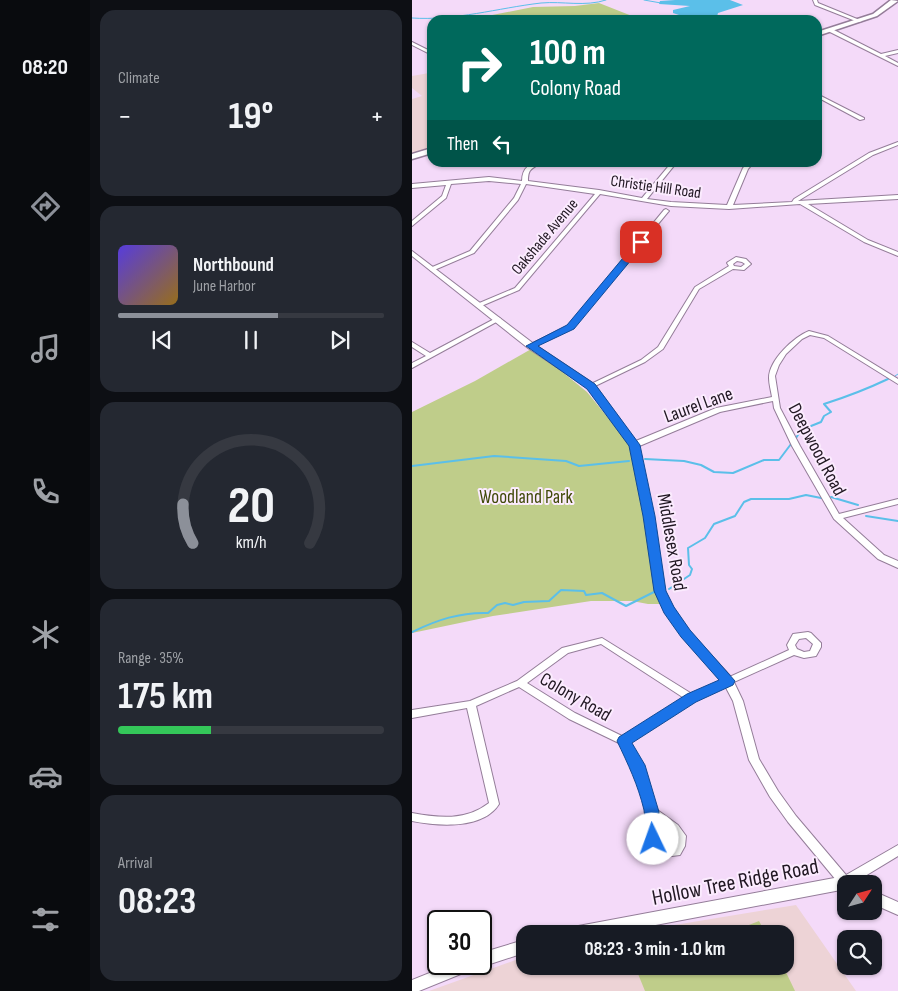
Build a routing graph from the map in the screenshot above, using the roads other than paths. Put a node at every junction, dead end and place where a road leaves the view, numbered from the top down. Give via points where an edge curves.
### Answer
1 (815, 0) edge
2 (895, 0) edge
3 (860, 21) junction
4 (830, 30) junction
5 (822, 32) edge
6 (412, 43) edge
7 (427, 51) edge
8 (898, 51) edge
9 (881, 56) junction
10 (898, 65) edge
11 (822, 98) edge
12 (862, 119) dead end
13 (898, 143) edge
14 (427, 152) edge
15 (412, 157) edge
16 (530, 167) edge
17 (671, 167) edge
18 (747, 167) edge
19 (526, 182) junction
20 (448, 183) junction
21 (412, 186) edge
22 (599, 192) junction
23 (898, 197) edge
24 (644, 199) junction
25 (802, 203) junction
26 (671, 204) junction
27 (794, 204) junction
28 (729, 207) junction
29 (412, 224) edge
30 (412, 253) edge
31 (898, 254) edge
32 (732, 267) dead end
33 (432, 269) junction
34 (479, 305) junction
35 (498, 318) junction
36 (412, 344) edge
37 (531, 346) junction
38 (430, 356) junction
39 (412, 366) edge
40 (898, 382) edge
41 (591, 386) junction
42 (774, 399) junction
43 (634, 445) junction
44 (898, 502) edge
45 (837, 517) junction
46 (898, 565) edge
47 (794, 650) dead end
48 (728, 681) junction
49 (520, 683) junction
50 (691, 698) junction
51 (471, 704) junction
52 (412, 714) edge
53 (624, 741) junction
54 (652, 812) dead end
55 (412, 817) edge
56 (898, 850) edge
57 (840, 875) edge
58 (859, 875) edge
59 (837, 885) edge
60 (882, 901) edge
61 (898, 909) edge
62 (621, 925) edge
63 (516, 949) edge
64 (492, 957) edge
65 (441, 975) edge
66 (412, 987) edge

1 - 3 street via 816,4
2 - 3 main road via 875,15
3 - 4 main road
4 - 5 main road
4 - 9 street
6 - 7 street
8 - 9 street
9 - 10 street
11 - 12 street
13 - 27 street via 854,164
14 - 15 main road
16 - 19 street via 525,174
17 - 24 street
18 - 28 street
19 - 20 street, Christie Hill Road via 489,179
19 - 22 street, Christie Hill Road
19 - 33 street via 472,252
20 - 21 street, Christie Hill Road
20 - 29 street via 444,197
22 - 24 street, Christie Hill Road
22 - 34 street, Oakshade Avenue via 517,289
23 - 25 street, Christie Hill Road
24 - 26 street, Christie Hill Road
25 - 27 street, Christie Hill Road
25 - 31 street via 866,241
26 - 28 street, Christie Hill Road
26 - 37 street via 570,327
27 - 28 street, Christie Hill Road
30 - 33 street, Middlesex Road
32 - 41 street via 697,288 661,348 643,361
33 - 34 street, Middlesex Road
34 - 35 street, Middlesex Road
35 - 37 street, Middlesex Road
35 - 38 street
36 - 38 street
37 - 41 street, Middlesex Road
38 - 39 street
40 - 42 street, Deepwood Road via 826,337 809,333 784,353 776,365 772,376
41 - 43 street, Middlesex Road
42 - 43 street, Laurel Lane via 718,410
42 - 45 street, Deepwood Road via 796,446
43 - 48 street, Middlesex Road via 660,591 686,634
44 - 45 street
45 - 46 street, Deepwood Road via 881,557
47 - 48 street, Colony Road
48 - 50 street, Colony Road
48 - 57 street, Middlesex Road via 738,701 754,760 792,819
49 - 50 street, Colony Road via 565,650 602,641
49 - 51 street, Colony Road
49 - 53 street, Colony Road via 572,716
50 - 53 street, Colony Road
51 - 52 street, Colony Road
51 - 55 street via 494,804 484,814 458,820 437,822
53 - 54 street via 638,765
56 - 58 street, Hollow Tree Ridge Road
59 - 62 main road, Hollow Tree Ridge Road
60 - 61 main road
63 - 64 main road
65 - 66 main road

